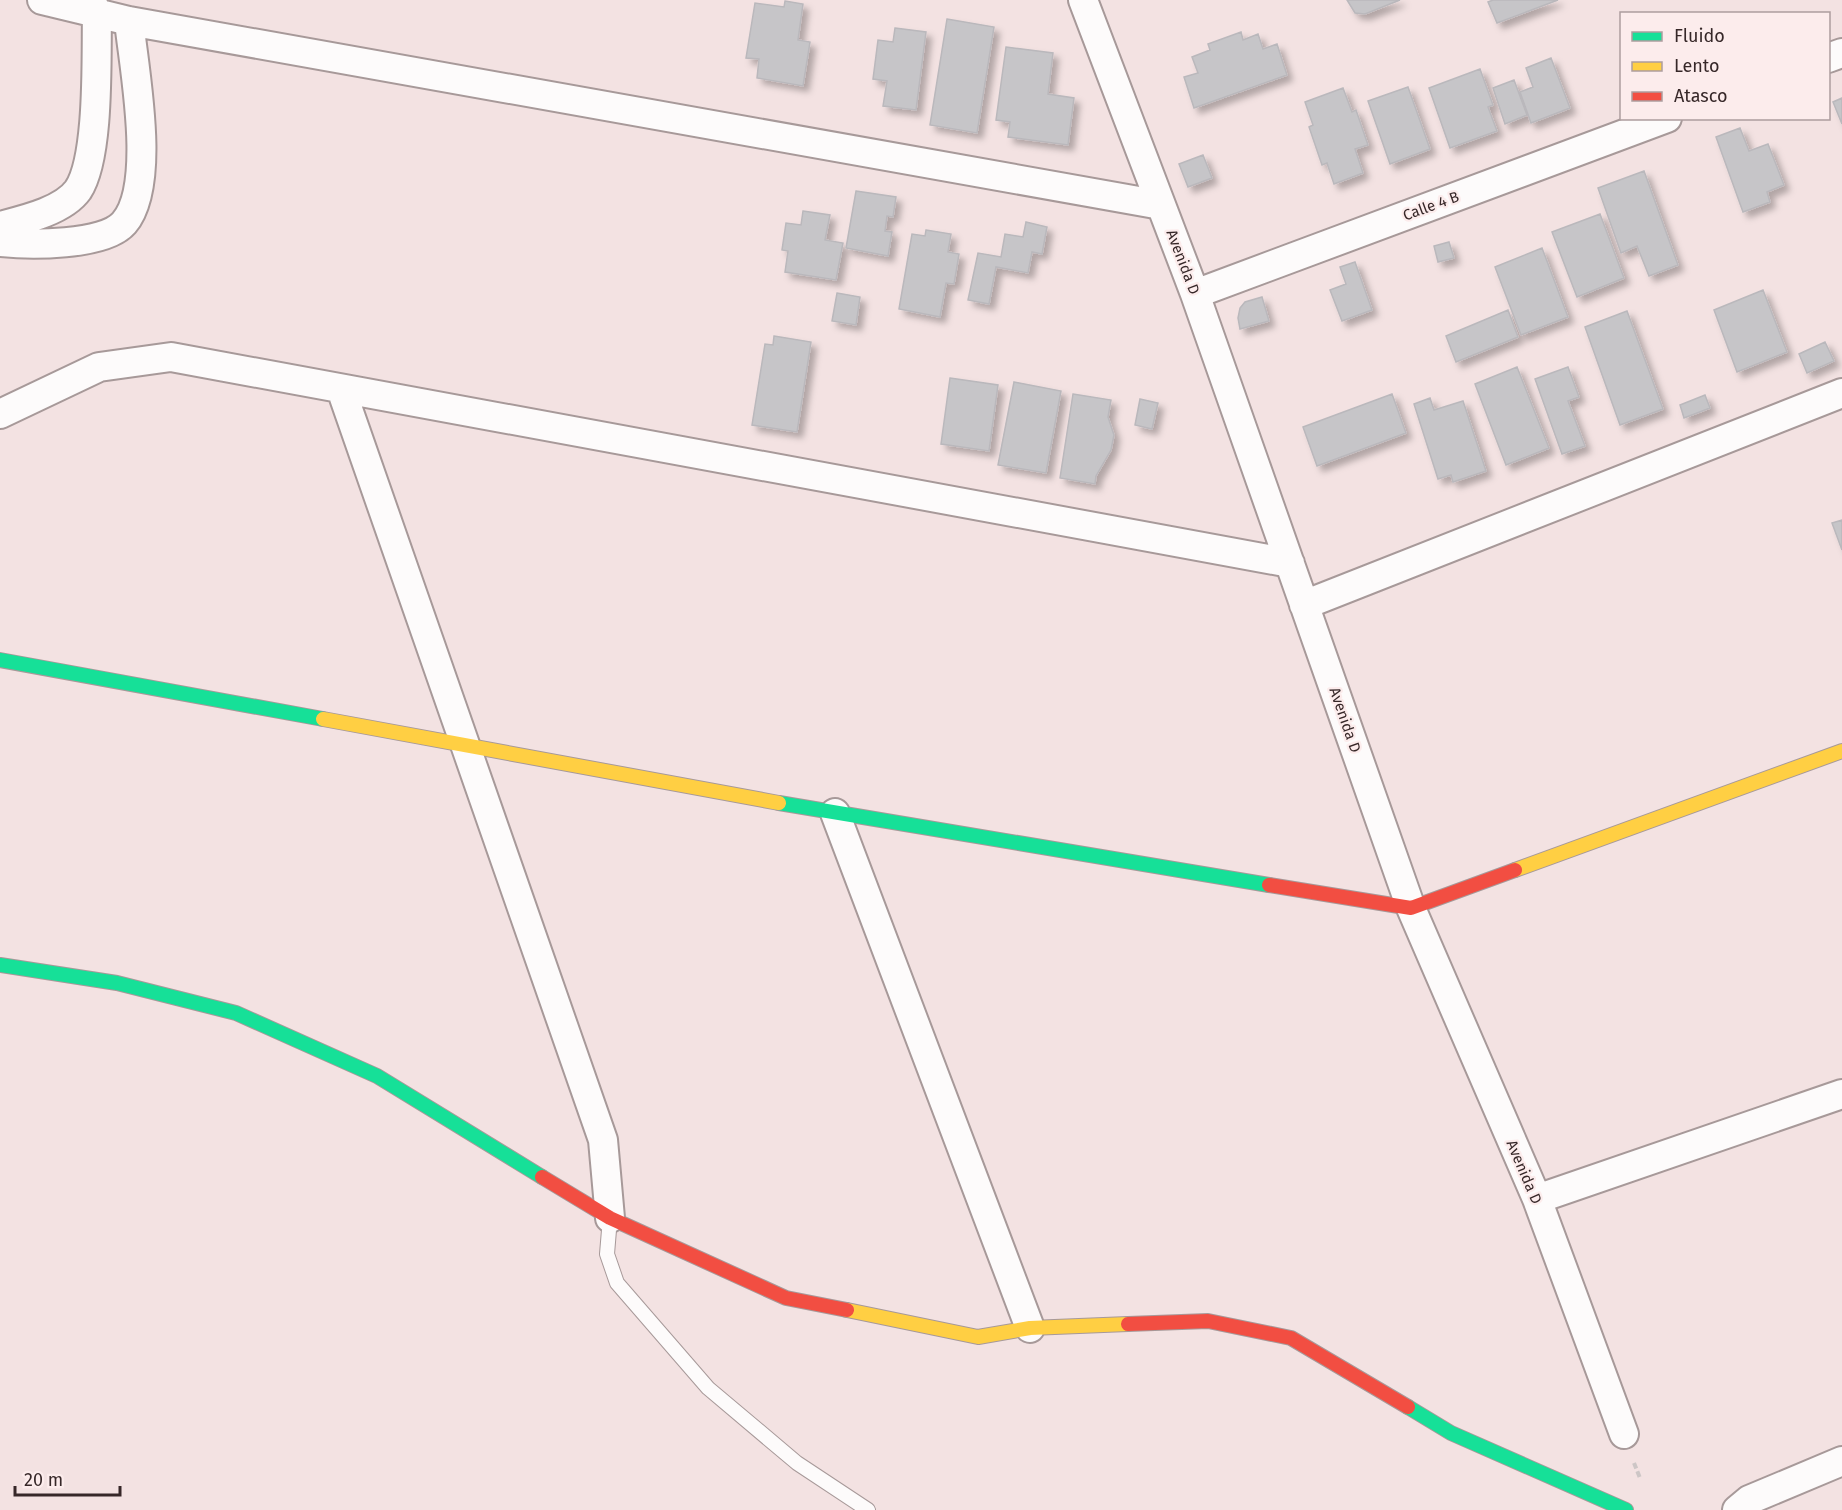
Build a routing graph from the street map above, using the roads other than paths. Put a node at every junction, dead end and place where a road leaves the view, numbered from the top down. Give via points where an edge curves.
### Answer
1 (42, 0) edge
2 (1083, 0) edge
3 (94, 7) edge
4 (129, 21) junction
5 (1662, 120) edge
6 (1161, 205) junction
7 (0, 226) edge
8 (0, 242) edge
9 (1195, 294) junction
10 (341, 389) junction
11 (1842, 393) edge
12 (0, 414) edge
13 (1290, 563) junction
14 (1304, 605) junction
15 (0, 660) edge
16 (463, 743) junction
17 (1842, 751) edge
18 (835, 813) junction
19 (1411, 908) junction
20 (0, 965) edge
21 (1842, 1094) edge
22 (1537, 1199) junction
23 (610, 1218) junction
24 (1030, 1328) junction
25 (1624, 1434) road end
26 (1842, 1461) edge
27 (868, 1510) edge
28 (1626, 1510) edge
29 (1737, 1510) edge

1 - 3 street
2 - 6 street, Avenida D
3 - 4 street
3 - 7 street via 94,135 78,190 59,206
4 - 6 street
4 - 8 street via 142,147 134,207 123,225 104,234 49,244
5 - 9 street, Calle 4 B
6 - 9 street, Avenida D
9 - 13 street, Avenida D
10 - 12 street via 171,357 99,367
10 - 13 street
10 - 16 street
11 - 14 street
13 - 14 street, Avenida D
14 - 19 street, Avenida D
15 - 16 street
16 - 18 street
16 - 23 street via 603,1140
17 - 19 street
18 - 19 street
18 - 24 street
19 - 22 street, Avenida D
20 - 23 street via 117,982 236,1013 377,1076
21 - 22 street
22 - 25 street, Avenida D
23 - 24 street via 786,1298 978,1337
23 - 27 lane via 607,1254 617,1282 708,1388 797,1463
24 - 28 street via 1208,1321 1290,1338 1451,1433
26 - 29 street via 1749,1500

